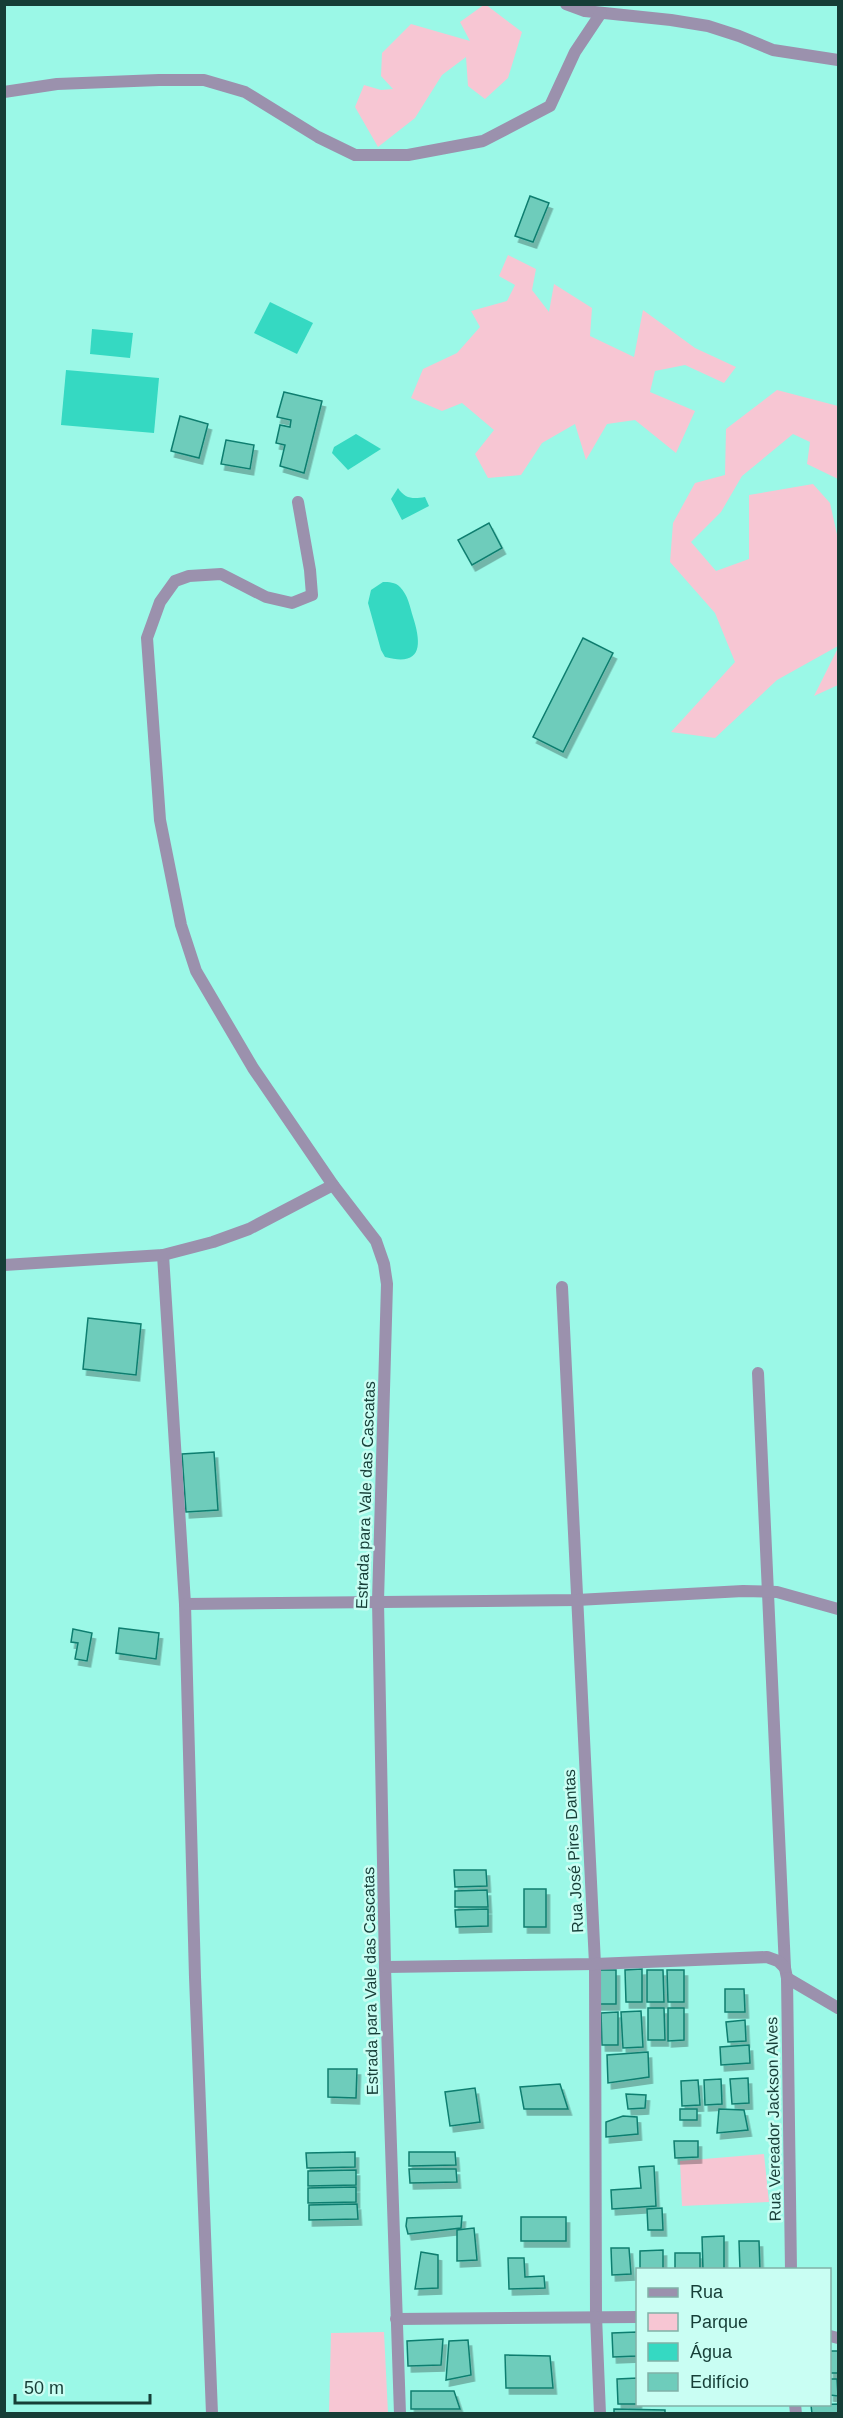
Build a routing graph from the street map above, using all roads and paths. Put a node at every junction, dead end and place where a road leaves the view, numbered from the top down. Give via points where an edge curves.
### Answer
1 (566, 4) edge
2 (601, 13) junction
3 (838, 60) edge
4 (4, 92) edge
5 (298, 502) dead end
6 (333, 1185) junction
7 (163, 1255) junction
8 (4, 1265) edge
9 (562, 1287) dead end
10 (758, 1373) dead end
11 (768, 1592) junction
12 (577, 1600) junction
13 (378, 1601) junction
14 (185, 1604) junction
15 (838, 1609) edge
16 (595, 1964) junction
17 (385, 1967) junction
18 (786, 1973) junction
19 (838, 2008) edge
20 (791, 2268) edge
21 (596, 2316) junction
22 (636, 2317) edge
23 (396, 2319) junction
24 (212, 2414) edge
25 (400, 2414) edge
26 (600, 2414) edge

1 - 2 street
2 - 3 street via 708,27 773,50
2 - 4 street via 575,52 550,106 483,141 408,155 355,155 245,92 204,81 57,84
5 - 6 street, Estrada para Vale das Cascatas via 312,595 292,603 266,597 222,574 189,576 175,581 159,602 147,638 160,820 181,926 196,971 253,1068
6 - 7 street via 249,1229
6 - 13 street, Estrada para Vale das Cascatas via 375,1241 387,1284
7 - 8 street
7 - 14 street
9 - 12 street, Rua José Pires Dantas
10 - 11 street, Rua Vereador Jackson Alves
11 - 12 street
11 - 15 street
11 - 18 street, Rua Vereador Jackson Alves
12 - 13 street
12 - 16 street, Rua José Pires Dantas
13 - 14 street
13 - 17 street, Estrada para Vale das Cascatas
14 - 24 street
16 - 17 street
16 - 18 street via 767,1957 778,1961
16 - 21 street, Rua José Pires Dantas
17 - 23 street, Estrada para Vale das Cascatas
18 - 19 street
18 - 20 street, Rua Vereador Jackson Alves
21 - 22 street
21 - 23 street
21 - 26 street, Rua José Pires Dantas
23 - 25 street, Estrada para Vale das Cascatas

